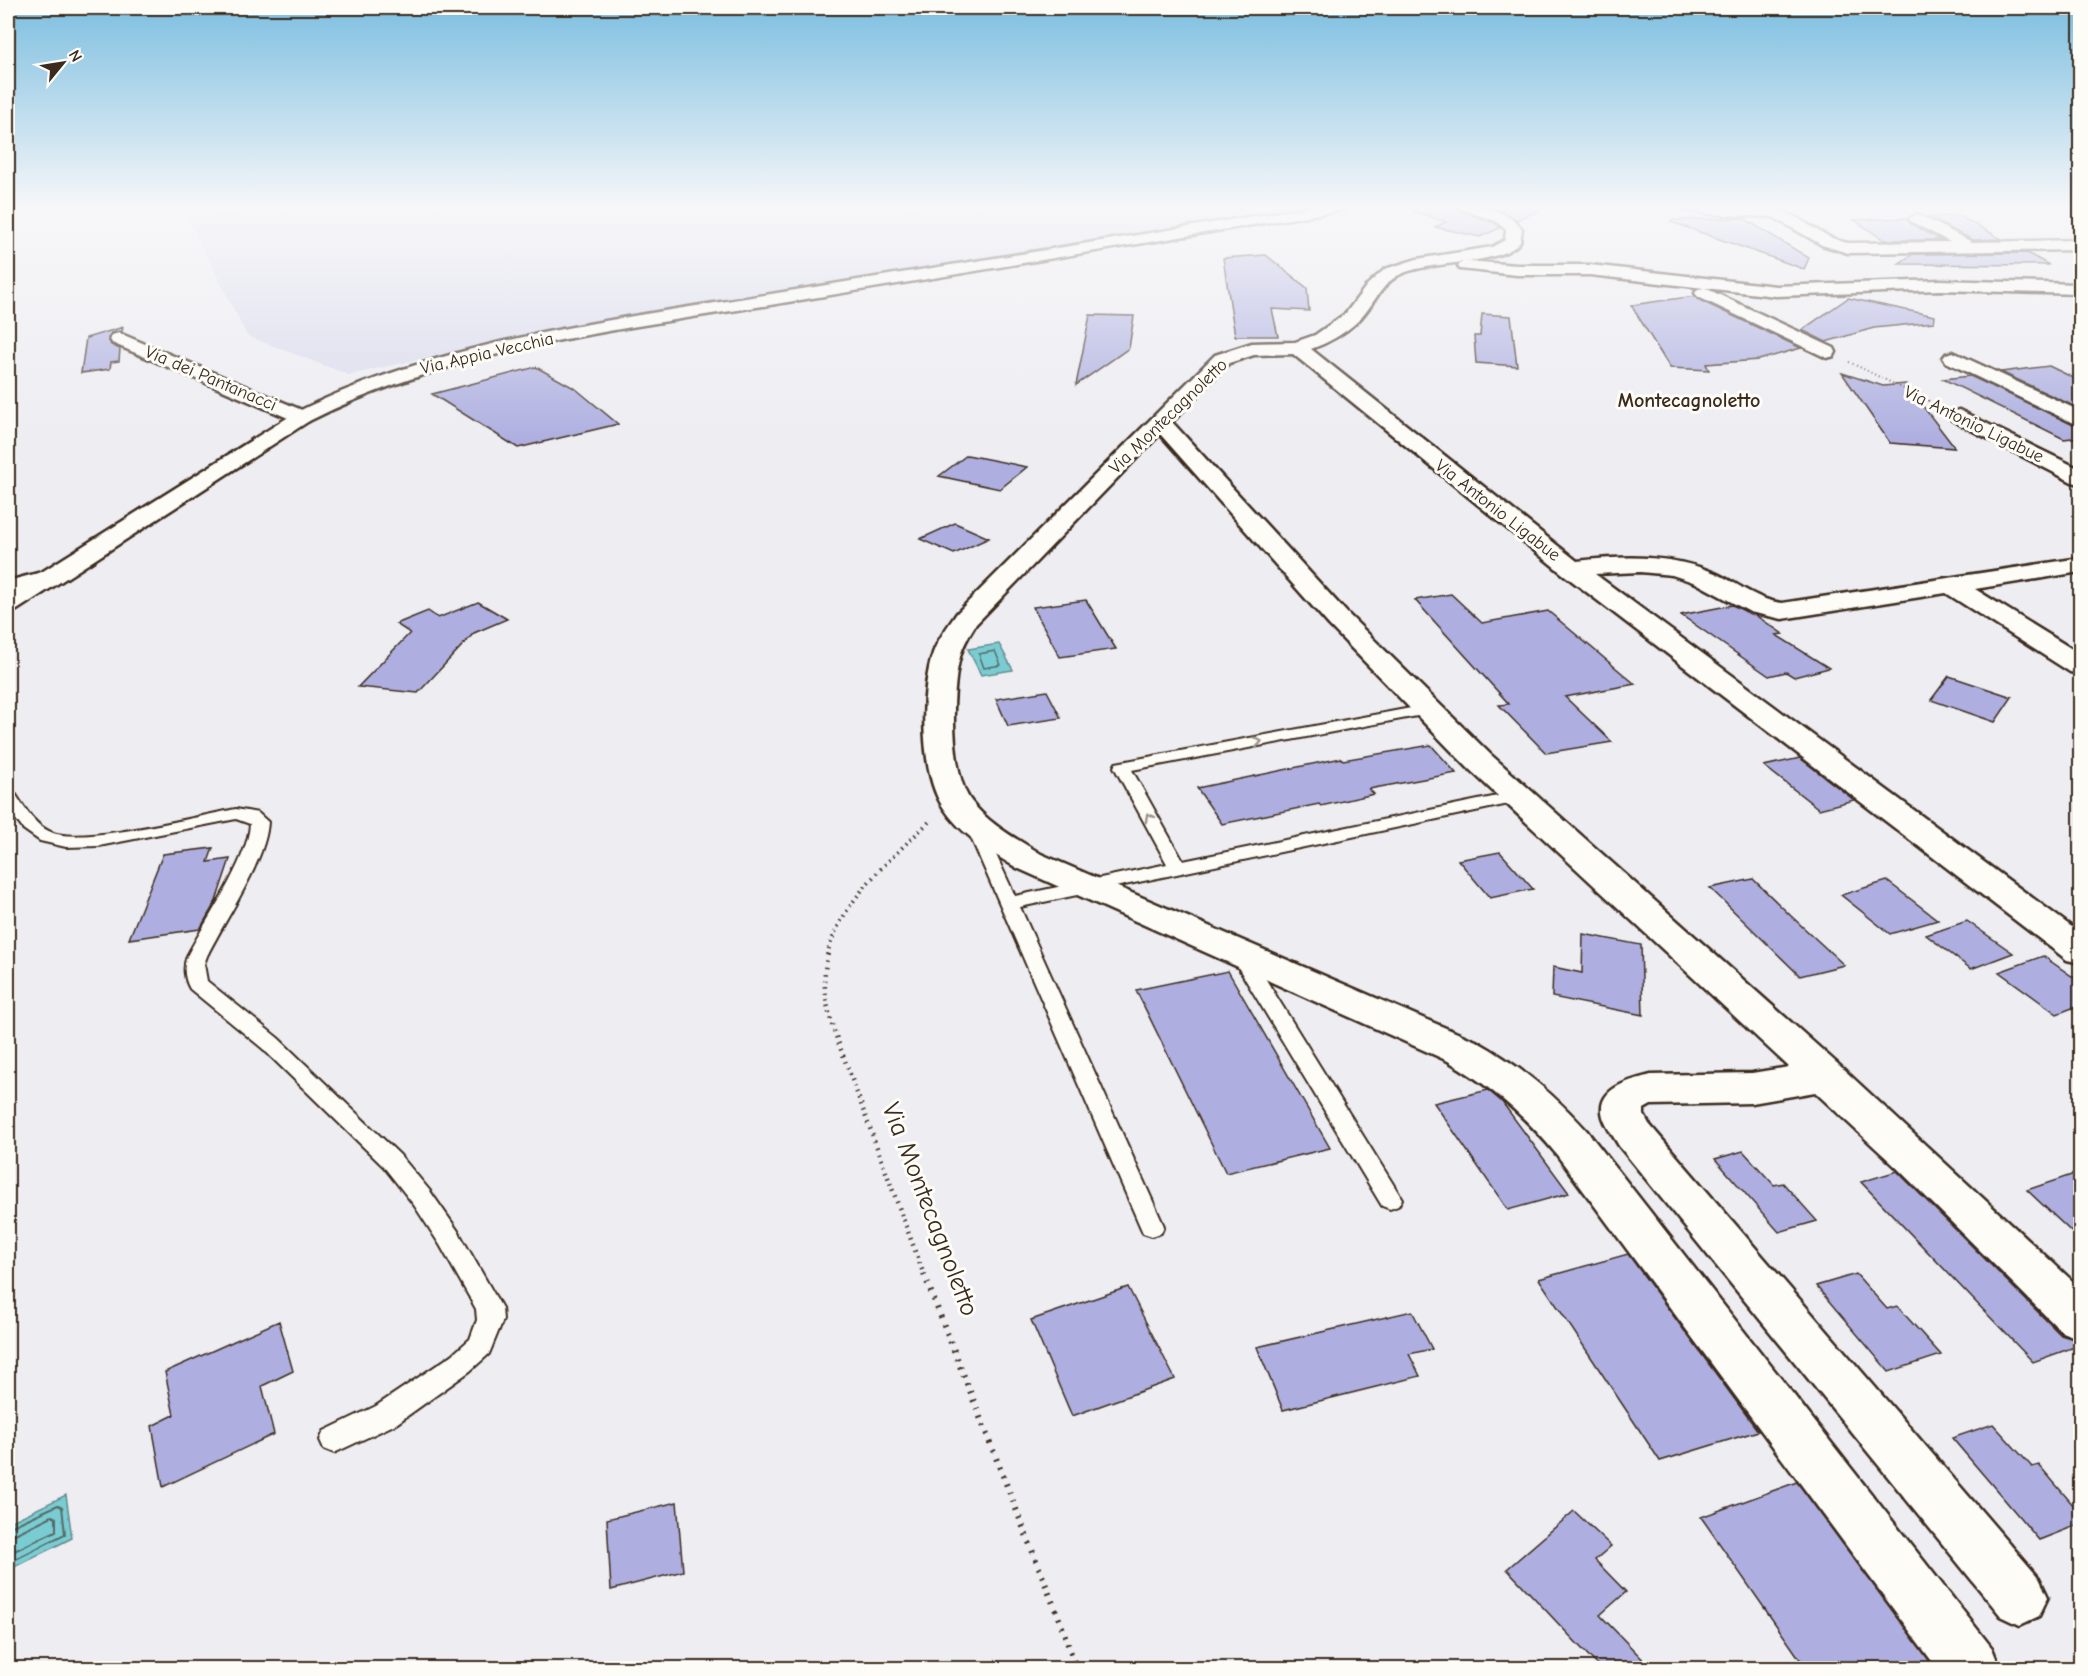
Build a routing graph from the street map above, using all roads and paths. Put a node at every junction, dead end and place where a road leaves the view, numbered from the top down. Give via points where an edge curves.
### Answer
1 (863, 284) edge
2 (1378, 284) edge
3 (1657, 284) edge
4 (1721, 284) edge
5 (2080, 289) edge
6 (119, 339) dead end
7 (1297, 348) junction
8 (1827, 352) joint
9 (1953, 358) dead end
10 (1959, 416) joint
11 (302, 417) junction
12 (2080, 419) edge
13 (1161, 422) junction
14 (2080, 477) edge
15 (2080, 565) edge
16 (1572, 569) junction
17 (42, 580) junction
18 (1952, 586) junction
19 (8, 589) edge
20 (8, 604) edge
21 (2080, 666) edge
22 (1427, 710) junction
23 (8, 796) edge
24 (953, 797) junction
25 (1517, 797) junction
26 (974, 823) junction
27 (1178, 868) junction
28 (1086, 887) junction
29 (1009, 903) junction
30 (2080, 951) edge
31 (1240, 954) junction
32 (1824, 1075) junction
33 (1390, 1199) dead end
34 (1152, 1226) dead end
35 (2080, 1318) edge
36 (334, 1440) dead end
37 (2020, 1597) dead end
38 (1076, 1668) edge
39 (1972, 1668) edge

1 - 11 street, Via Appia Vecchia via 644,320 470,355 405,373
2 - 7 street, Via Montecagnoletto via 1348,321
3 - 8 street via 1695,290
4 - 5 street via 1785,291 1940,285
6 - 11 street, Via dei Pantanacci
7 - 13 street, Via Montecagnoletto via 1252,349 1222,359
7 - 16 street, Via Antonio Ligabue
8 - 10 path, Via Antonio Ligabue
9 - 12 street
10 - 14 street, Via Antonio Ligabue
11 - 17 street, Via Appia Vecchia
13 - 22 street via 1314,593
13 - 24 street, Via Montecagnoletto via 974,610 950,643 942,684 943,758
15 - 18 street, Via Antonio Ligabue
16 - 18 street, Via Antonio Ligabue via 1642,564 1676,568 1708,580 1752,605 1782,611
16 - 30 street
17 - 19 street
17 - 20 street, Via Appia Vecchia
18 - 21 street
22 - 25 street
27 -> 22 lane via 1122,767
23 - 36 lane via 31,828 53,841 81,843 236,814 259,822 241,874 197,956 197,984 270,1043 392,1161 440,1224 489,1308 490,1320 480,1346 461,1363 395,1409
24 - 26 street, Via Montecagnoletto
24 - 38 path, Via Montecagnoletto via 859,894 837,925 827,958 824,991 833,1028 919,1261
25 - 27 lane
25 - 32 street
26 - 28 street, Via Montecagnoletto via 1029,861
26 - 29 lane
27 - 28 lane
28 - 29 lane
28 - 31 street, Via Montecagnoletto
29 - 34 lane
31 - 33 lane
31 - 39 street, Via Montecagnoletto via 1474,1058 1514,1084 1551,1118
32 - 35 street
32 - 37 street via 1752,1088 1644,1091 1624,1102 1623,1116 1642,1144

